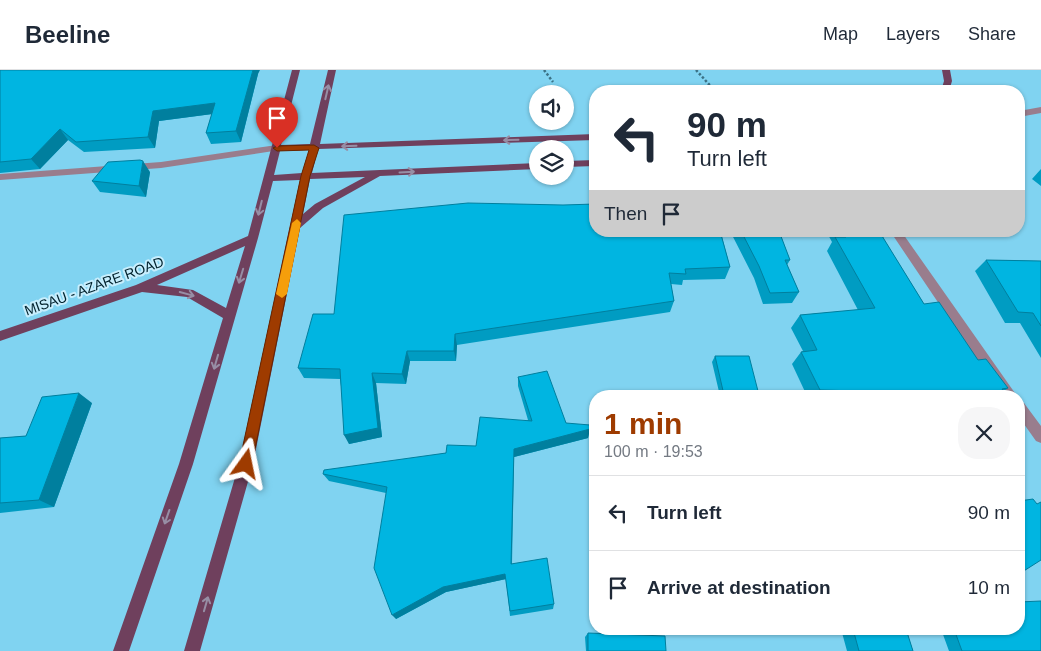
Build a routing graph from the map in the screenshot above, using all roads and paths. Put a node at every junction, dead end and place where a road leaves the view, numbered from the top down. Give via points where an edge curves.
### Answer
1 (296, 70) edge
2 (332, 70) edge
3 (544, 70) edge
4 (696, 70) edge
5 (946, 70) edge
6 (553, 82) dead end
7 (710, 85) edge
8 (947, 85) edge
9 (1041, 110) edge
10 (1025, 113) edge
11 (589, 136) edge
12 (277, 148) junction
13 (314, 148) junction
14 (589, 163) edge
15 (574, 164) edge
16 (529, 166) edge
17 (380, 174) junction
18 (0, 176) edge
19 (306, 176) junction
20 (268, 178) junction
21 (296, 226) junction
22 (899, 237) edge
23 (253, 238) junction
24 (140, 288) junction
25 (229, 315) junction
26 (0, 336) edge
27 (1007, 390) edge
28 (1025, 415) edge
29 (1041, 437) edge
30 (121, 651) edge
31 (192, 651) edge

1 - 12 main road
13 -> 2 main road
3 - 6 path
4 - 7 path
5 - 8 main road
9 - 10 street
11 -> 13 main road
12 - 13 main road
12 - 18 street via 161,164
12 - 20 main road
13 - 19 main road
14 - 15 main road
17 -> 16 main road
17 - 19 main road
17 - 21 main road via 319,206
19 - 20 main road
19 - 21 main road
20 -> 23 main road
31 -> 21 main road via 246,464
22 - 27 street
23 - 24 main road, MISAU - AZARE ROAD
23 -> 25 main road
24 -> 25 main road via 189,293
24 - 26 main road, MISAU - AZARE ROAD
25 -> 30 main road via 186,464
28 - 29 street

